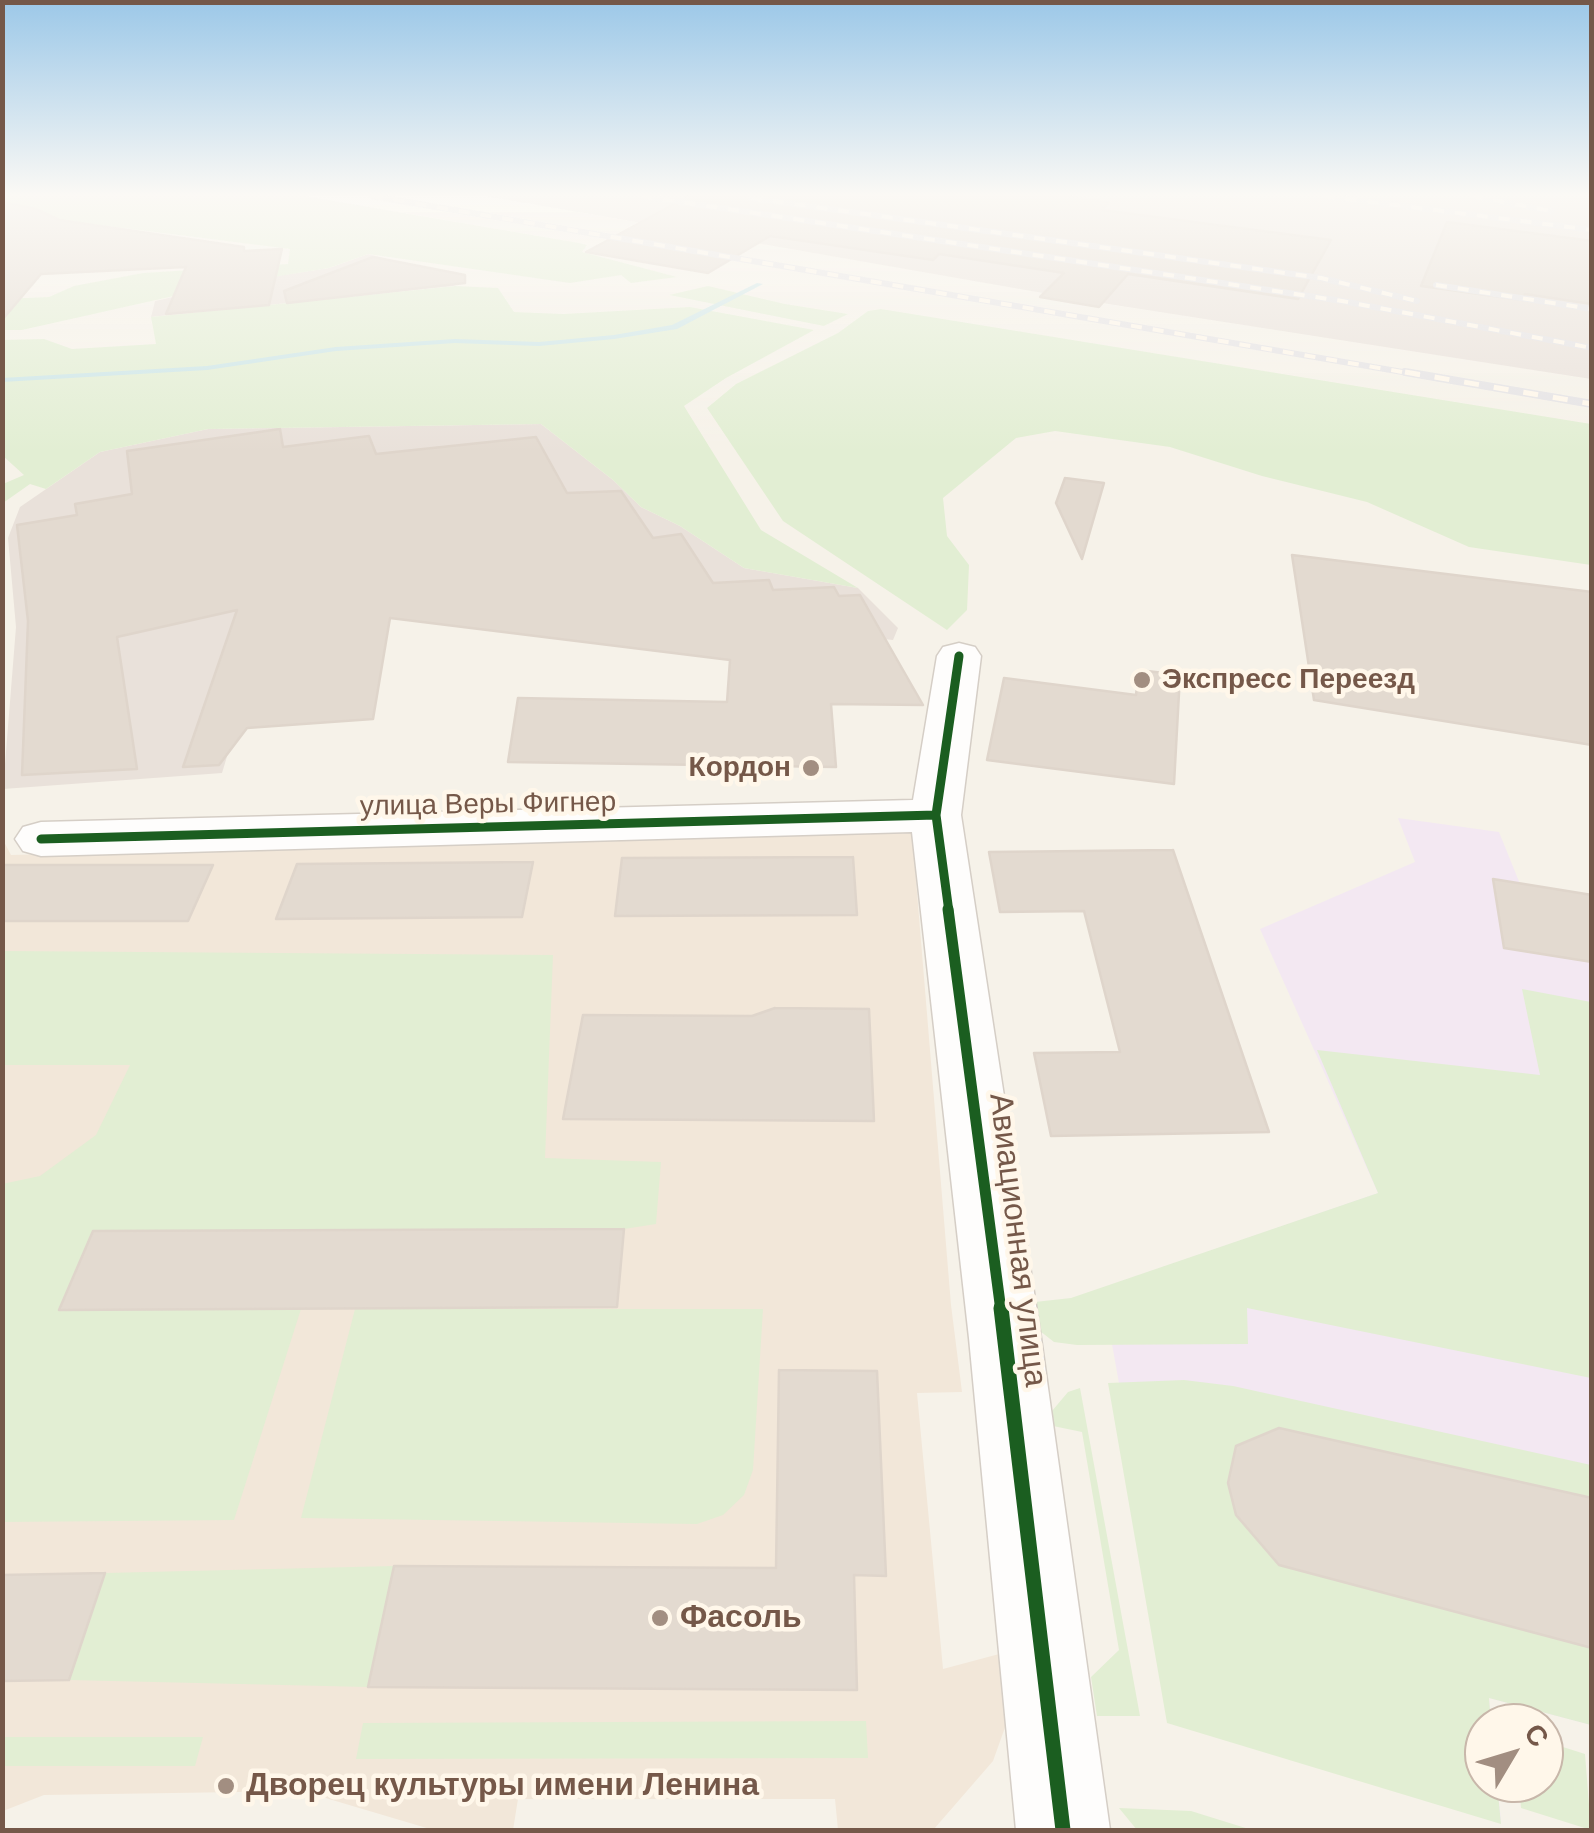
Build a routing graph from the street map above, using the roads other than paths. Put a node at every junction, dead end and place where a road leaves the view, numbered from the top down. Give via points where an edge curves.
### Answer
1 (959, 656) dead end
2 (936, 816) junction
3 (42, 839) dead end
4 (1063, 1830) edge

1 - 2 street, Авиационная улица
2 - 3 street, улица Веры Фигнер
2 - 4 street, Авиационная улица

